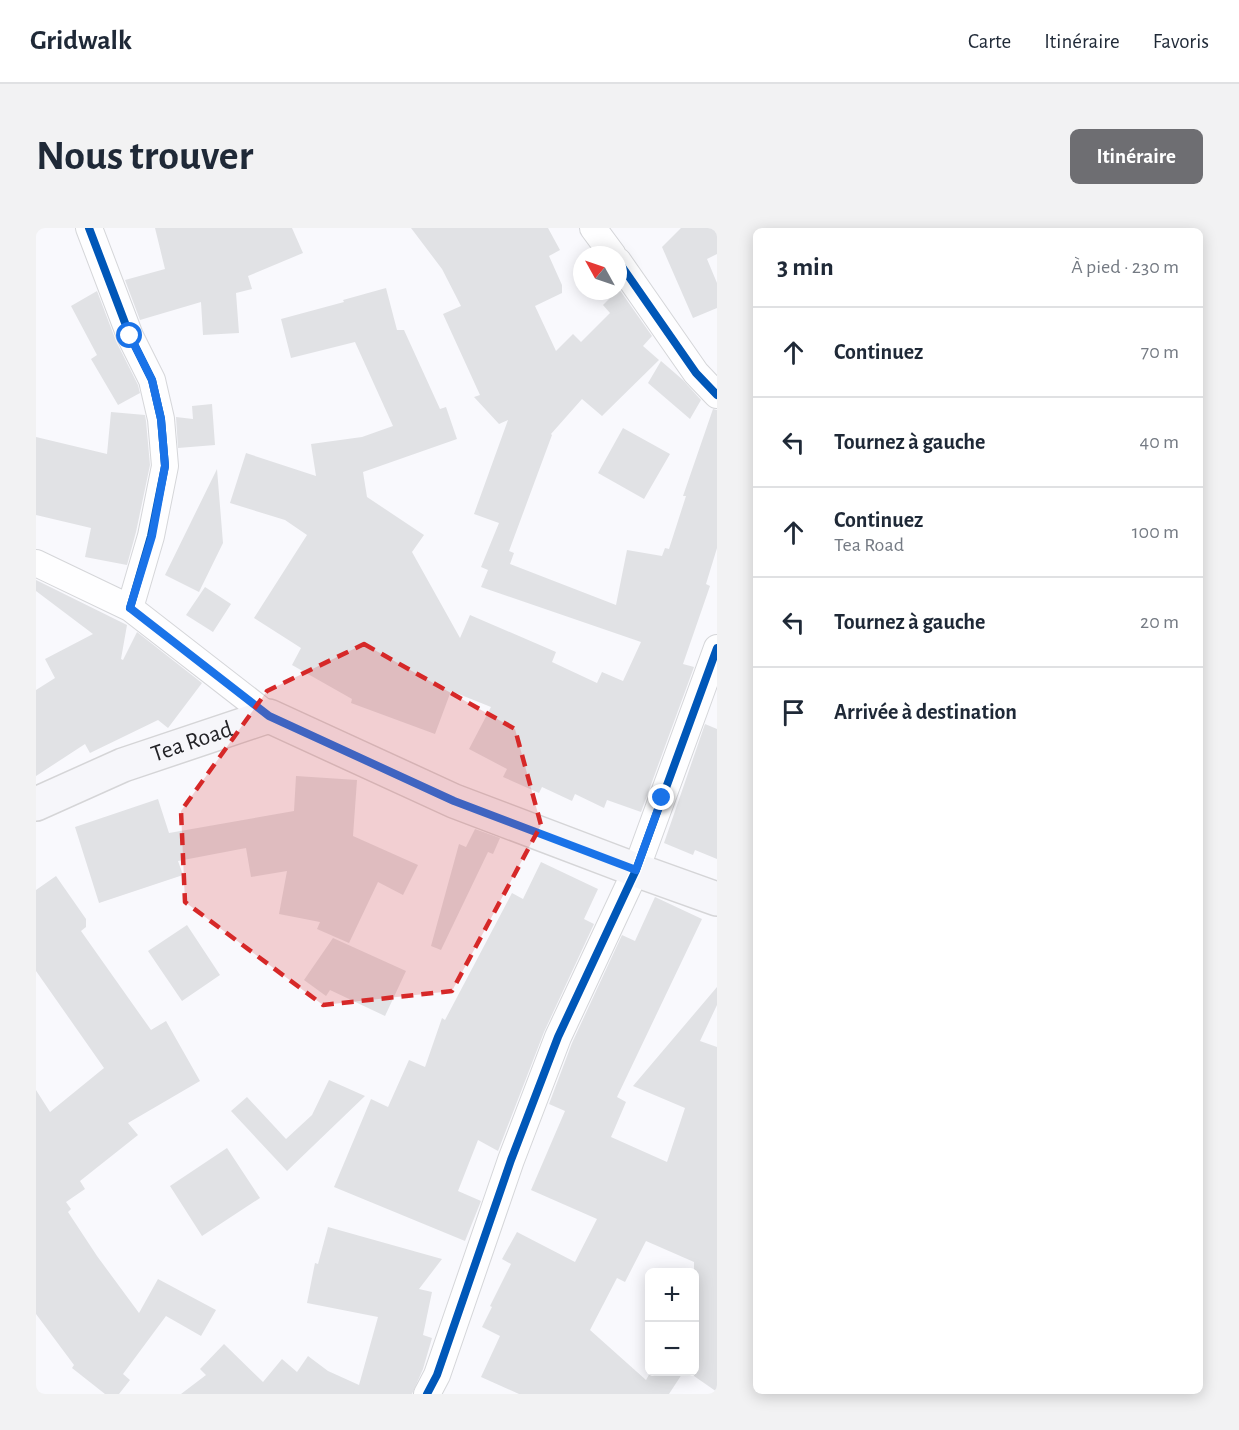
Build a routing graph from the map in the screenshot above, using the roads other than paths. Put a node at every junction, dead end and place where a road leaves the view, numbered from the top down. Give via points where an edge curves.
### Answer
1 (89, 228) edge
2 (592, 228) edge
3 (607, 246) edge
4 (627, 274) edge
5 (717, 395) edge
6 (36, 563) edge
7 (130, 608) junction
8 (717, 648) edge
9 (269, 716) junction
10 (36, 804) edge
11 (636, 870) junction
12 (717, 899) edge
13 (427, 1394) edge

1 - 7 street via 130,336 152,380 161,419 165,466 152,536
2 - 3 street
4 - 5 street via 696,373
6 - 7 street
7 - 9 street
8 - 11 street
9 - 10 main road, Tea Road via 123,765
9 - 11 main road via 454,801
11 - 12 main road
11 - 13 street via 558,1037

